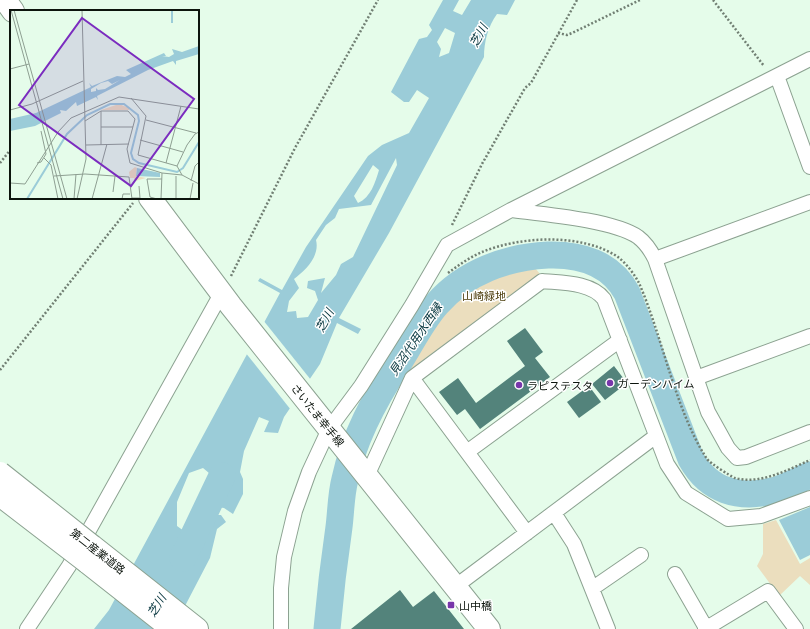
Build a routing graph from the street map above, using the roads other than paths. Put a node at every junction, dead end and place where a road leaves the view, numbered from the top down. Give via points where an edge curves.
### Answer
1 (5, 0) edge
2 (12, 10) edge
3 (810, 59) edge
4 (775, 77) junction
5 (810, 167) edge
6 (151, 199) edge
7 (810, 202) edge
8 (511, 210) junction
9 (655, 259) junction
10 (226, 300) junction
11 (810, 336) edge
12 (620, 340) junction
13 (412, 378) junction
14 (696, 378) junction
15 (329, 429) junction
16 (810, 432) edge
17 (656, 436) junction
18 (467, 452) junction
19 (364, 472) junction
20 (0, 473) edge
21 (0, 496) edge
22 (810, 498) edge
23 (554, 514) junction
24 (526, 533) junction
25 (641, 556) dead end
26 (674, 574) dead end
27 (456, 586) junction
28 (592, 588) junction
29 (27, 629) edge
30 (172, 629) edge
31 (196, 629) edge
32 (281, 629) edge
33 (489, 629) edge
34 (608, 629) edge
35 (706, 629) edge
36 (796, 629) edge

1 - 2 main road
3 - 4 street
4 - 5 street
4 - 8 street
6 - 10 main road, さいたま幸手線
7 - 9 street
8 - 9 street via 569,218 623,230 643,242
8 - 15 street via 447,245 361,386
9 - 14 street
10 - 15 main road, さいたま幸手線
10 - 29 street via 69,566
11 - 14 street
12 - 13 street via 600,294 590,288 542,281
12 - 17 street
12 - 18 street
13 - 18 street
13 - 19 street
14 - 16 street via 708,412 728,448 737,458 746,457
15 - 19 main road, さいたま幸手線
15 - 32 street via 301,490 289,533 281,588
17 - 22 street via 667,464 686,493 728,519 761,516
17 - 23 street
18 - 24 street
19 - 27 main road, さいたま幸手線
20 - 31 main road, 第二産業道路, bridge
21 - 30 main road, 第二産業道路, bridge
23 - 24 street
23 - 28 street via 574,544
24 - 27 street
25 - 28 street
26 - 35 street
27 - 33 main road, さいたま幸手線
28 - 34 street
35 - 36 street via 768,591

